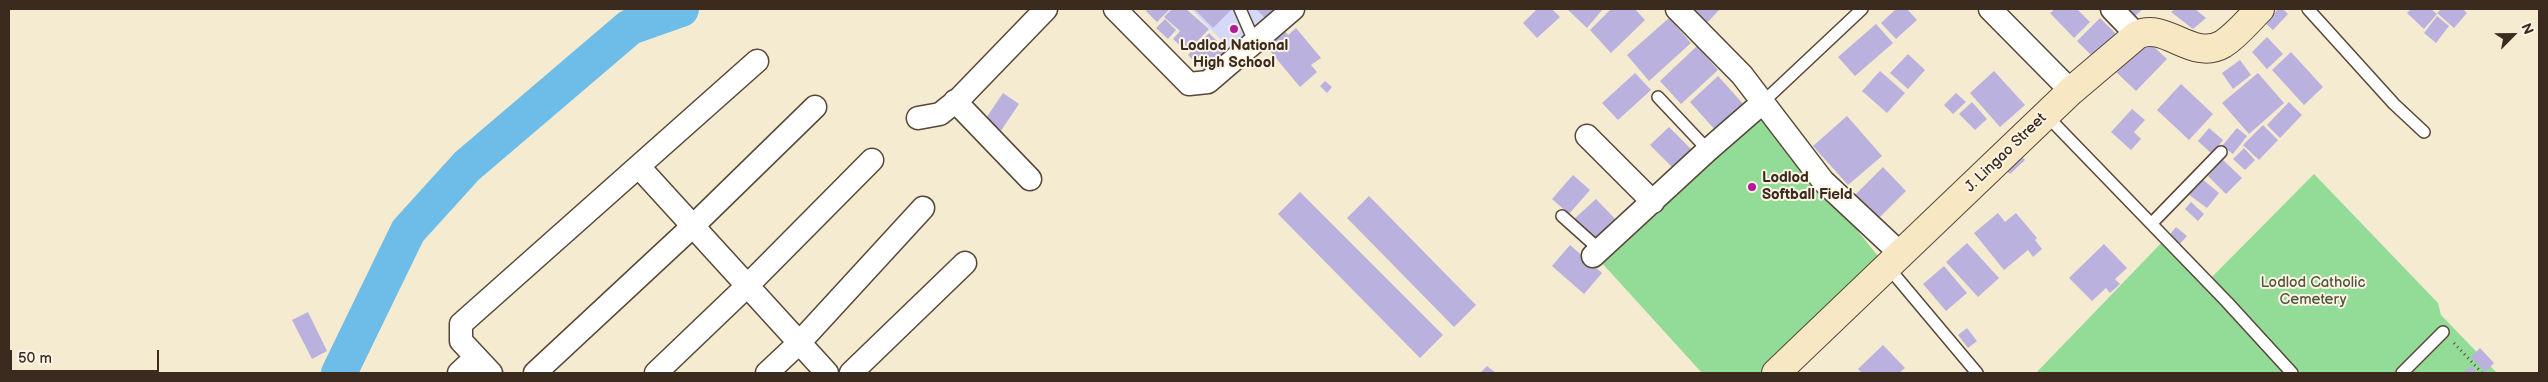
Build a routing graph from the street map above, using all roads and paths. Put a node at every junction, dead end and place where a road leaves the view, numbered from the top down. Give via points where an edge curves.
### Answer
1 (1046, 9) edge
2 (1115, 9) edge
3 (1240, 9) edge
4 (1293, 9) edge
5 (1677, 9) edge
6 (1862, 9) edge
7 (1990, 9) edge
8 (2112, 9) edge
9 (2260, 9) edge
10 (2308, 9) edge
11 (2137, 35) junction
12 (1254, 41) junction
13 (757, 61) dead end
14 (2071, 91) junction
15 (1658, 97) dead end
16 (955, 101) junction
17 (1762, 103) junction
18 (815, 107) dead end
19 (2046, 115) junction
20 (918, 118) dead end
21 (2424, 132) dead end
22 (1587, 136) dead end
23 (1708, 150) junction
24 (2221, 152) dead end
25 (872, 160) dead end
26 (639, 167) junction
27 (1030, 179) dead end
28 (1652, 202) junction
29 (923, 208) dead end
30 (1562, 216) dead end
31 (2152, 224) junction
32 (693, 226) junction
33 (1597, 253) joint
34 (1895, 260) junction
35 (965, 263) dead end
36 (747, 286) junction
37 (2443, 332) joint
38 (799, 343) junction
39 (476, 357) junction
40 (460, 373) edge
41 (491, 373) edge
42 (535, 373) edge
43 (656, 373) edge
44 (768, 373) edge
45 (827, 373) edge
46 (851, 373) edge
47 (1776, 373) edge
48 (1977, 373) edge
49 (2292, 373) edge
50 (2402, 373) edge
51 (2482, 373) edge

1 - 16 street
2 - 12 street via 1189,84 1208,82
3 - 12 lane
4 - 12 street
5 - 17 street via 1742,75
6 - 17 lane
7 - 14 street
8 - 11 street
9 - 11 street via 2221,45 2206,49 2190,47 2157,33 2145,31
10 - 21 lane via 2394,104
11 - 14 street, J. Lingao Street
13 - 26 street
14 - 19 street, J. Lingao Street
15 - 23 lane
16 - 20 street via 940,114
16 - 27 street
17 - 23 street
17 - 34 street via 1823,181
18 - 32 street
19 - 31 lane
19 - 34 street, J. Lingao Street
22 - 28 street
23 - 28 street
24 - 31 lane
25 - 36 street
26 - 32 street
26 - 39 street via 461,324 461,340
28 - 33 street
29 - 38 street
30 - 33 lane
31 - 49 lane
32 - 36 street
32 - 42 street
34 - 47 street, J. Lingao Street
34 - 48 lane
35 - 46 street
36 - 38 street
36 - 43 street
37 - 50 lane
37 - 51 path
38 - 44 street
38 - 45 street
39 - 40 street
39 - 41 street

